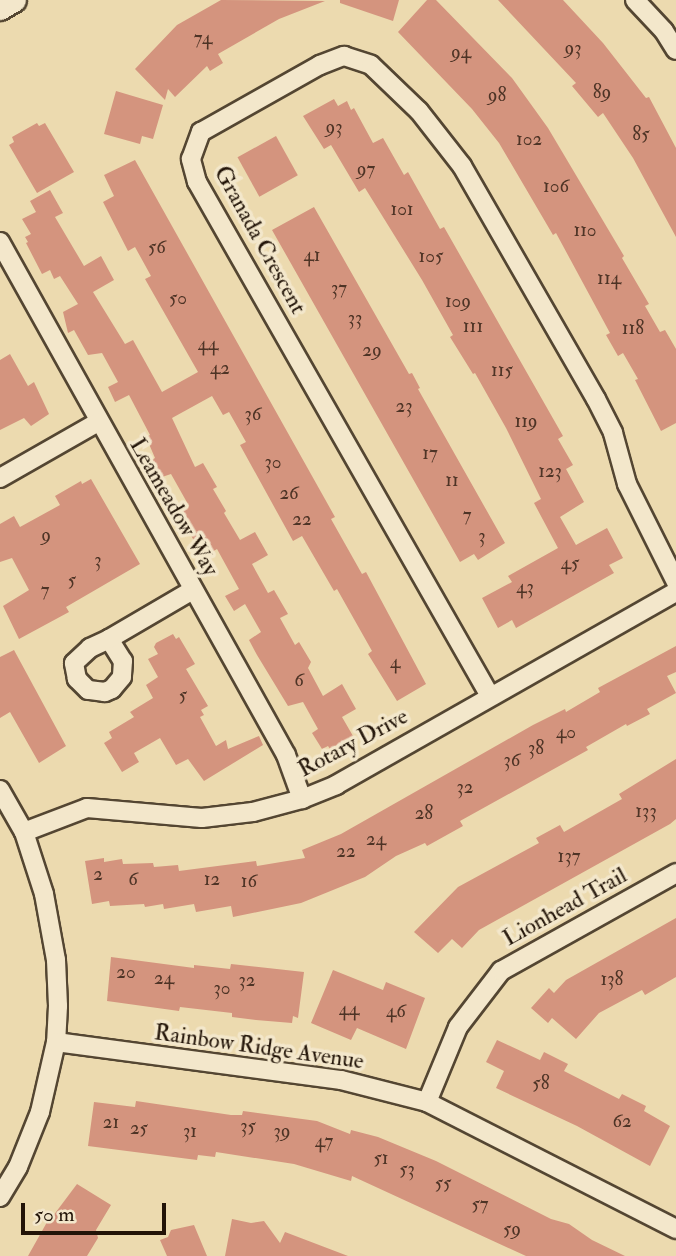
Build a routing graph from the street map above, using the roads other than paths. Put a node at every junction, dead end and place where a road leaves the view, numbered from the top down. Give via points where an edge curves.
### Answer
1 (15, 0) edge
2 (635, 0) edge
3 (0, 8) edge
4 (676, 50) edge
5 (0, 242) edge
6 (98, 422) junction
7 (0, 478) edge
8 (676, 582) edge
9 (193, 590) junction
10 (676, 592) edge
11 (109, 639) dead end
12 (490, 696) junction
13 (0, 790) edge
14 (302, 799) junction
15 (24, 832) junction
16 (676, 873) edge
17 (56, 1042) junction
18 (427, 1102) junction
19 (0, 1197) edge
20 (676, 1228) edge

1 - 3 main road
2 - 4 street
5 - 6 street, Leameadow Way
6 - 7 street
6 - 9 street, Leameadow Way
8 - 12 street, Granada Crescent via 631,495 613,433 596,399 462,166 419,111 371,65 344,56 320,65 201,132 191,159 197,182
9 - 11 street
9 - 14 street, Leameadow Way via 286,755
10 - 12 street, Rotary Drive
12 - 14 street, Rotary Drive via 336,785
13 - 15 street
14 - 15 street, Rotary Drive via 253,812 202,818 88,808
15 - 17 street via 44,894 56,960
16 - 18 street, Lionhead Trail via 501,971 458,1027
17 - 18 street, Rainbow Ridge Avenue via 341,1080
17 - 19 street via 40,1112 18,1167
18 - 20 street, Rainbow Ridge Avenue

